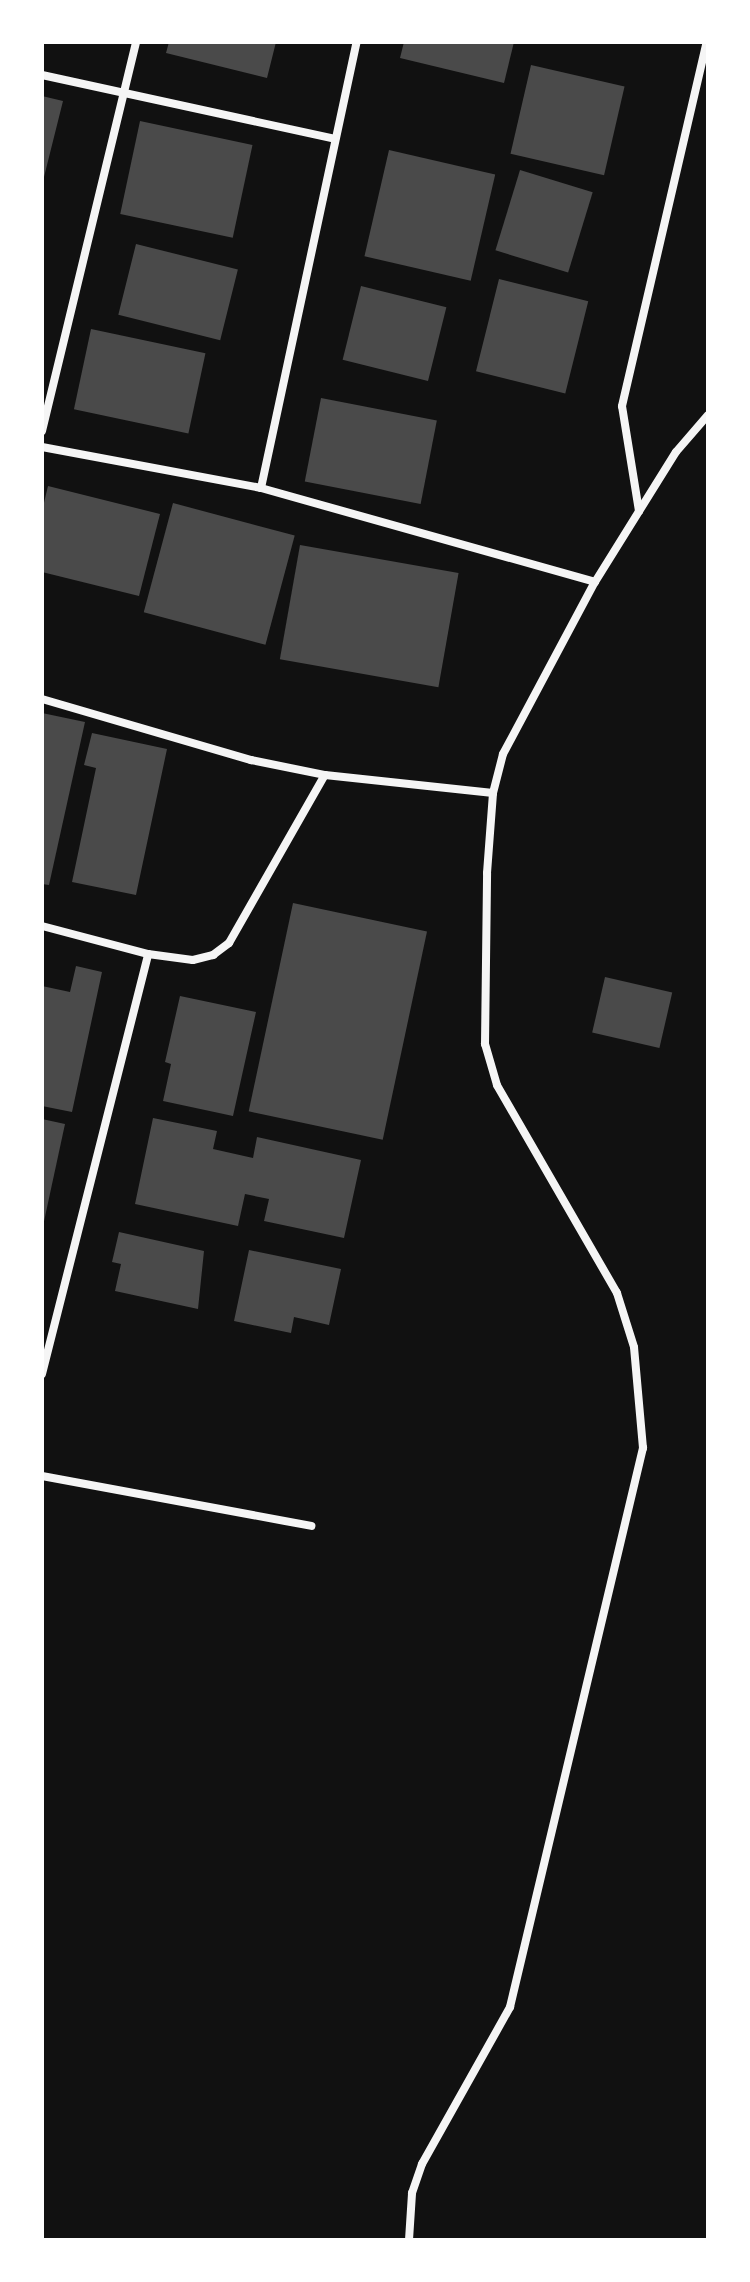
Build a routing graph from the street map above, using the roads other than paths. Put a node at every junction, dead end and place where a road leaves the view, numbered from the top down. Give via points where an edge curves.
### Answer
1 (136, 42) edge
2 (357, 42) edge
3 (707, 42) edge
4 (42, 75) edge
5 (125, 93) junction
6 (335, 139) junction
7 (708, 415) edge
8 (42, 431) edge
9 (42, 447) edge
10 (261, 488) junction
11 (640, 512) junction
12 (595, 582) junction
13 (42, 699) edge
14 (325, 775) junction
15 (493, 793) junction
16 (42, 926) edge
17 (148, 954) junction
18 (42, 1374) edge
19 (42, 1476) edge
20 (311, 1526) dead end
21 (409, 2240) edge

1 - 5 street
2 - 6 street
3 - 11 street via 622,406
4 - 5 street
5 - 6 street
5 - 8 street
6 - 10 street
7 - 11 street via 676,452
9 - 10 street
10 - 12 street
11 - 12 street
12 - 15 street via 503,754
13 - 14 street via 251,760
14 - 15 street
14 - 17 street via 229,943 193,960
15 - 21 street via 485,1044 497,1085 617,1293 634,1347 643,1448 510,2007 422,2164 412,2193
16 - 17 street
17 - 18 street
19 - 20 street

